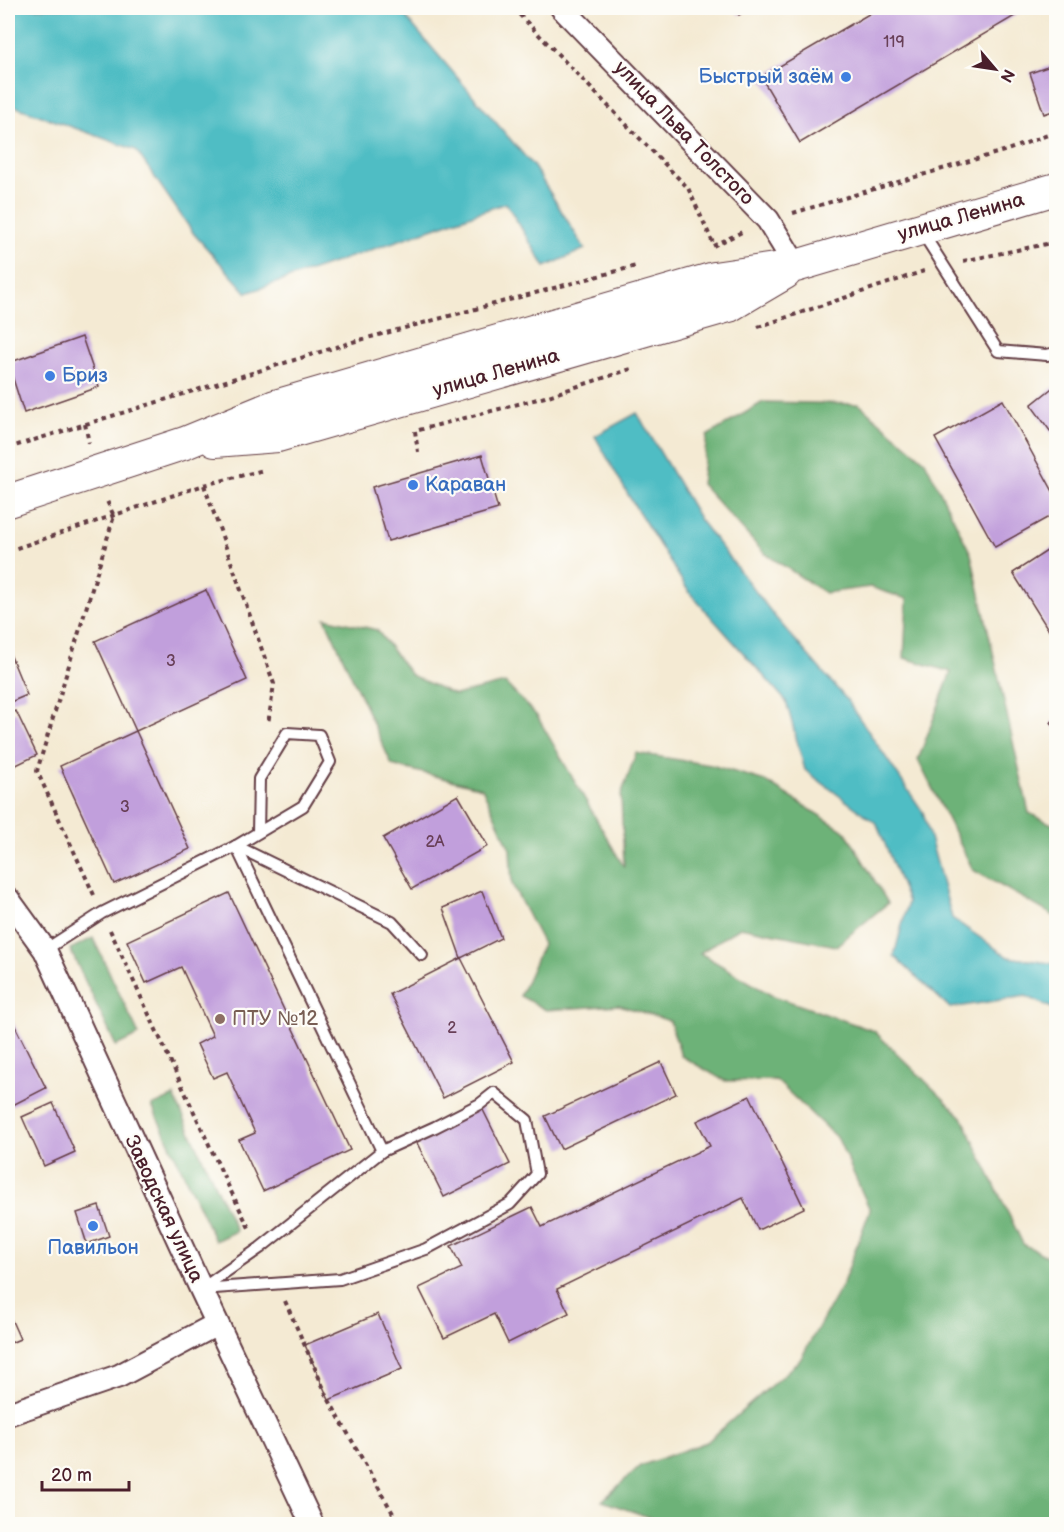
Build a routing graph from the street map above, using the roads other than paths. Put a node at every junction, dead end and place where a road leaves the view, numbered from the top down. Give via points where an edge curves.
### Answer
1 (562, 8) edge
2 (1056, 189) edge
3 (920, 229) junction
4 (796, 266) junction
5 (1056, 353) edge
6 (8, 501) edge
7 (258, 832) junction
8 (236, 846) junction
9 (8, 899) edge
10 (45, 950) junction
11 (422, 955) dead end
12 (382, 1150) junction
13 (201, 1289) junction
14 (217, 1324) junction
15 (8, 1414) edge
16 (312, 1524) edge

1 - 4 street, улица Льва Толстого via 768,220
2 - 3 main road, улица Ленина
3 - 4 main road, улица Ленина
3 - 5 lane via 998,351
4 - 6 main road, улица Ленина via 714,278 275,406 185,443
7 - 7 lane via 303,806 330,762 319,735 287,733 259,779
7 - 8 lane
8 - 10 lane via 102,913
8 - 11 lane via 392,922
8 - 12 lane
9 - 10 street, Заводская улица
10 - 13 street, Заводская улица
12 - 13 lane via 260,1248
12 - 13 lane via 435,1127 494,1093 527,1120 537,1174 510,1204 426,1249 340,1279
13 - 14 street, Заводская улица
14 - 15 street via 119,1376
14 - 16 street, Заводская улица

